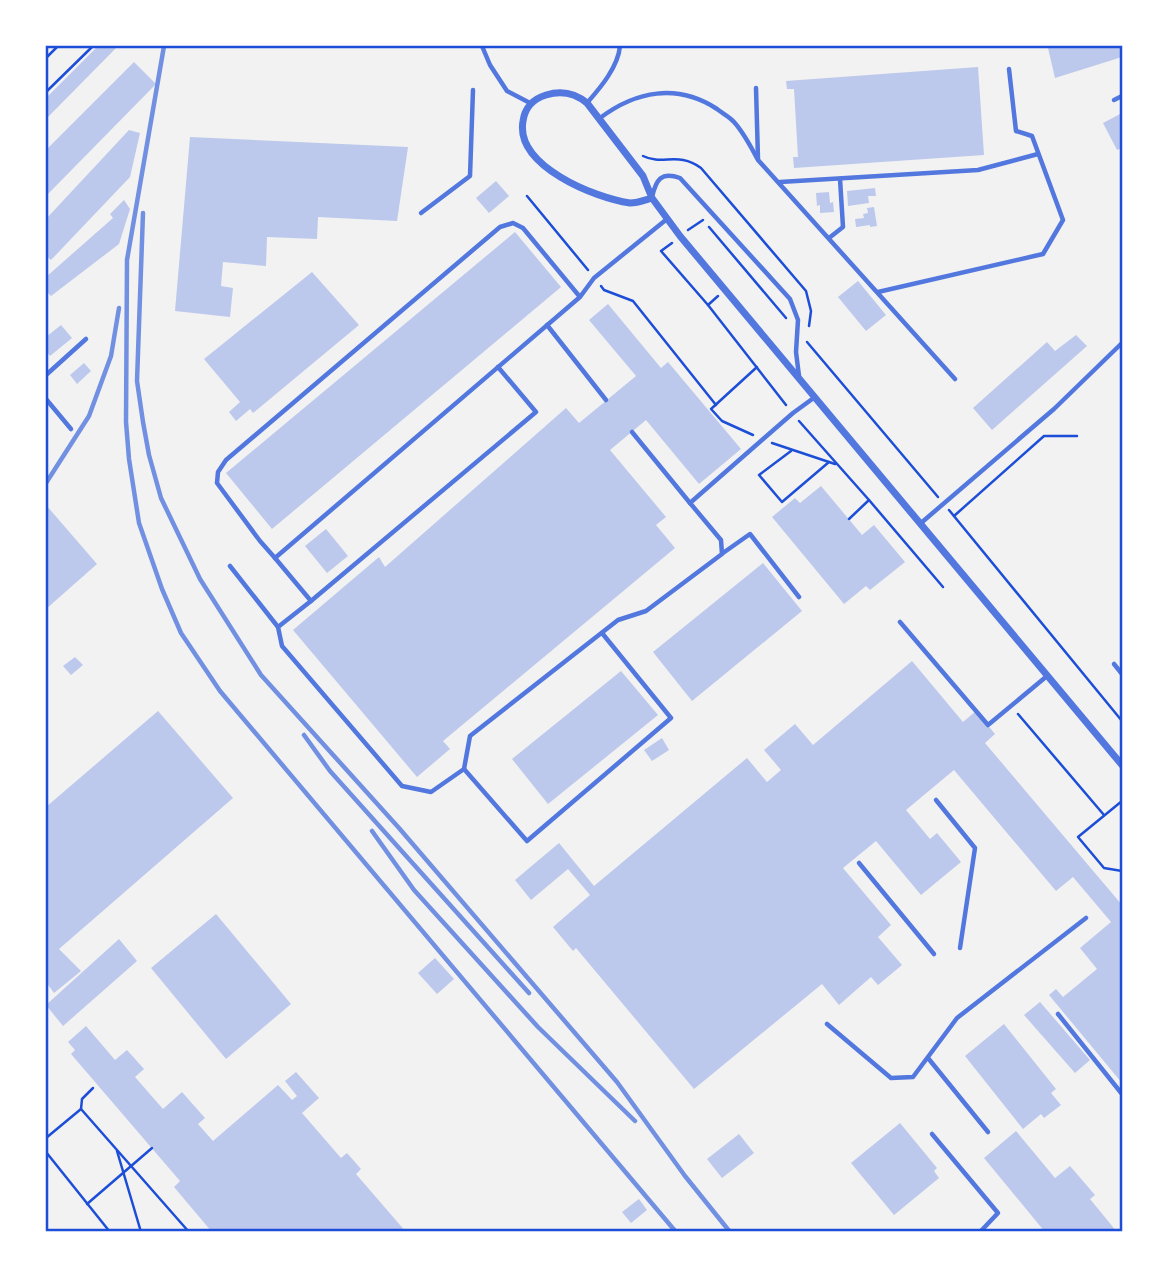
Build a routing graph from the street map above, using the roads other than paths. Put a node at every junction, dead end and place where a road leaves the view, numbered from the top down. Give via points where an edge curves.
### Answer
1 (482, 46) edge
2 (620, 46) edge
3 (1009, 69) dead end
4 (756, 88) dead end
5 (473, 90) dead end
6 (1122, 96) edge
7 (1114, 100) dead end
8 (530, 103) junction
9 (587, 103) junction
10 (600, 118) junction
11 (1038, 153) junction
12 (758, 160) junction
13 (840, 179) junction
14 (779, 183) junction
15 (652, 198) junction
16 (421, 213) dead end
17 (667, 219) junction
18 (829, 238) junction
19 (877, 292) junction
20 (580, 297) junction
21 (547, 325) junction
22 (86, 338) dead end
23 (1122, 342) edge
24 (498, 367) junction
25 (46, 375) edge
26 (799, 376) junction
27 (955, 379) dead end
28 (816, 397) junction
29 (46, 399) edge
30 (606, 401) dead end
31 (71, 429) dead end
32 (632, 432) dead end
33 (690, 503) junction
34 (921, 523) junction
35 (722, 554) junction
36 (275, 558) junction
37 (230, 566) dead end
38 (799, 597) dead end
39 (312, 601) junction
40 (900, 622) dead end
41 (278, 627) junction
42 (602, 633) junction
43 (1114, 664) dead end
44 (1122, 674) edge
45 (1047, 676) junction
46 (1122, 765) edge
47 (464, 769) junction
48 (936, 800) dead end
49 (859, 863) dead end
50 (1086, 918) dead end
51 (960, 948) dead end
52 (934, 954) dead end
53 (1058, 1014) dead end
54 (827, 1024) dead end
55 (928, 1058) junction
56 (1122, 1094) edge
57 (988, 1132) dead end
58 (932, 1134) dead end
59 (980, 1231) edge

1 - 8 lane via 507,91
2 - 9 lane via 602,86
3 - 11 lane via 1016,131 1032,136
4 - 12 lane
5 - 16 lane via 470,176
6 - 7 lane
8 - 9 street via 562,91
8 - 15 street via 521,130 537,161 590,192 633,203
9 - 10 street
10 - 12 lane via 645,94 700,98 733,121
10 - 15 street via 643,176
11 - 13 lane via 978,170
11 - 19 lane via 1063,220 1043,254
12 - 14 lane
13 - 14 lane
13 - 18 lane via 843,227
14 - 18 lane
15 - 17 street
15 - 26 lane via 661,176 680,178 790,299 796,310
17 - 20 lane via 594,278
17 - 26 street
18 - 19 lane
19 - 27 lane
20 - 21 lane
20 - 36 lane via 523,228 513,223 500,226 226,460 217,483
21 - 24 lane
21 - 30 lane
22 - 25 lane
23 - 34 lane via 1054,409
24 - 36 lane
24 - 39 lane via 536,412
26 - 28 street
28 - 33 lane
28 - 34 street
29 - 31 lane
32 - 33 lane
33 - 35 lane via 721,540
34 - 45 street
35 - 38 lane via 750,534
35 - 42 lane via 646,611 618,620
36 - 39 lane
37 - 41 lane
39 - 41 lane
40 - 45 lane via 988,725
41 - 47 lane via 282,646 401,786 431,792
42 - 47 lane via 470,736
42 - 47 lane via 671,718 527,841
43 - 44 lane
45 - 46 street
48 - 51 lane via 975,848
49 - 52 lane
50 - 55 lane via 957,1018
53 - 56 lane
54 - 55 lane via 891,1078 913,1077
55 - 57 lane
58 - 59 lane via 998,1213

